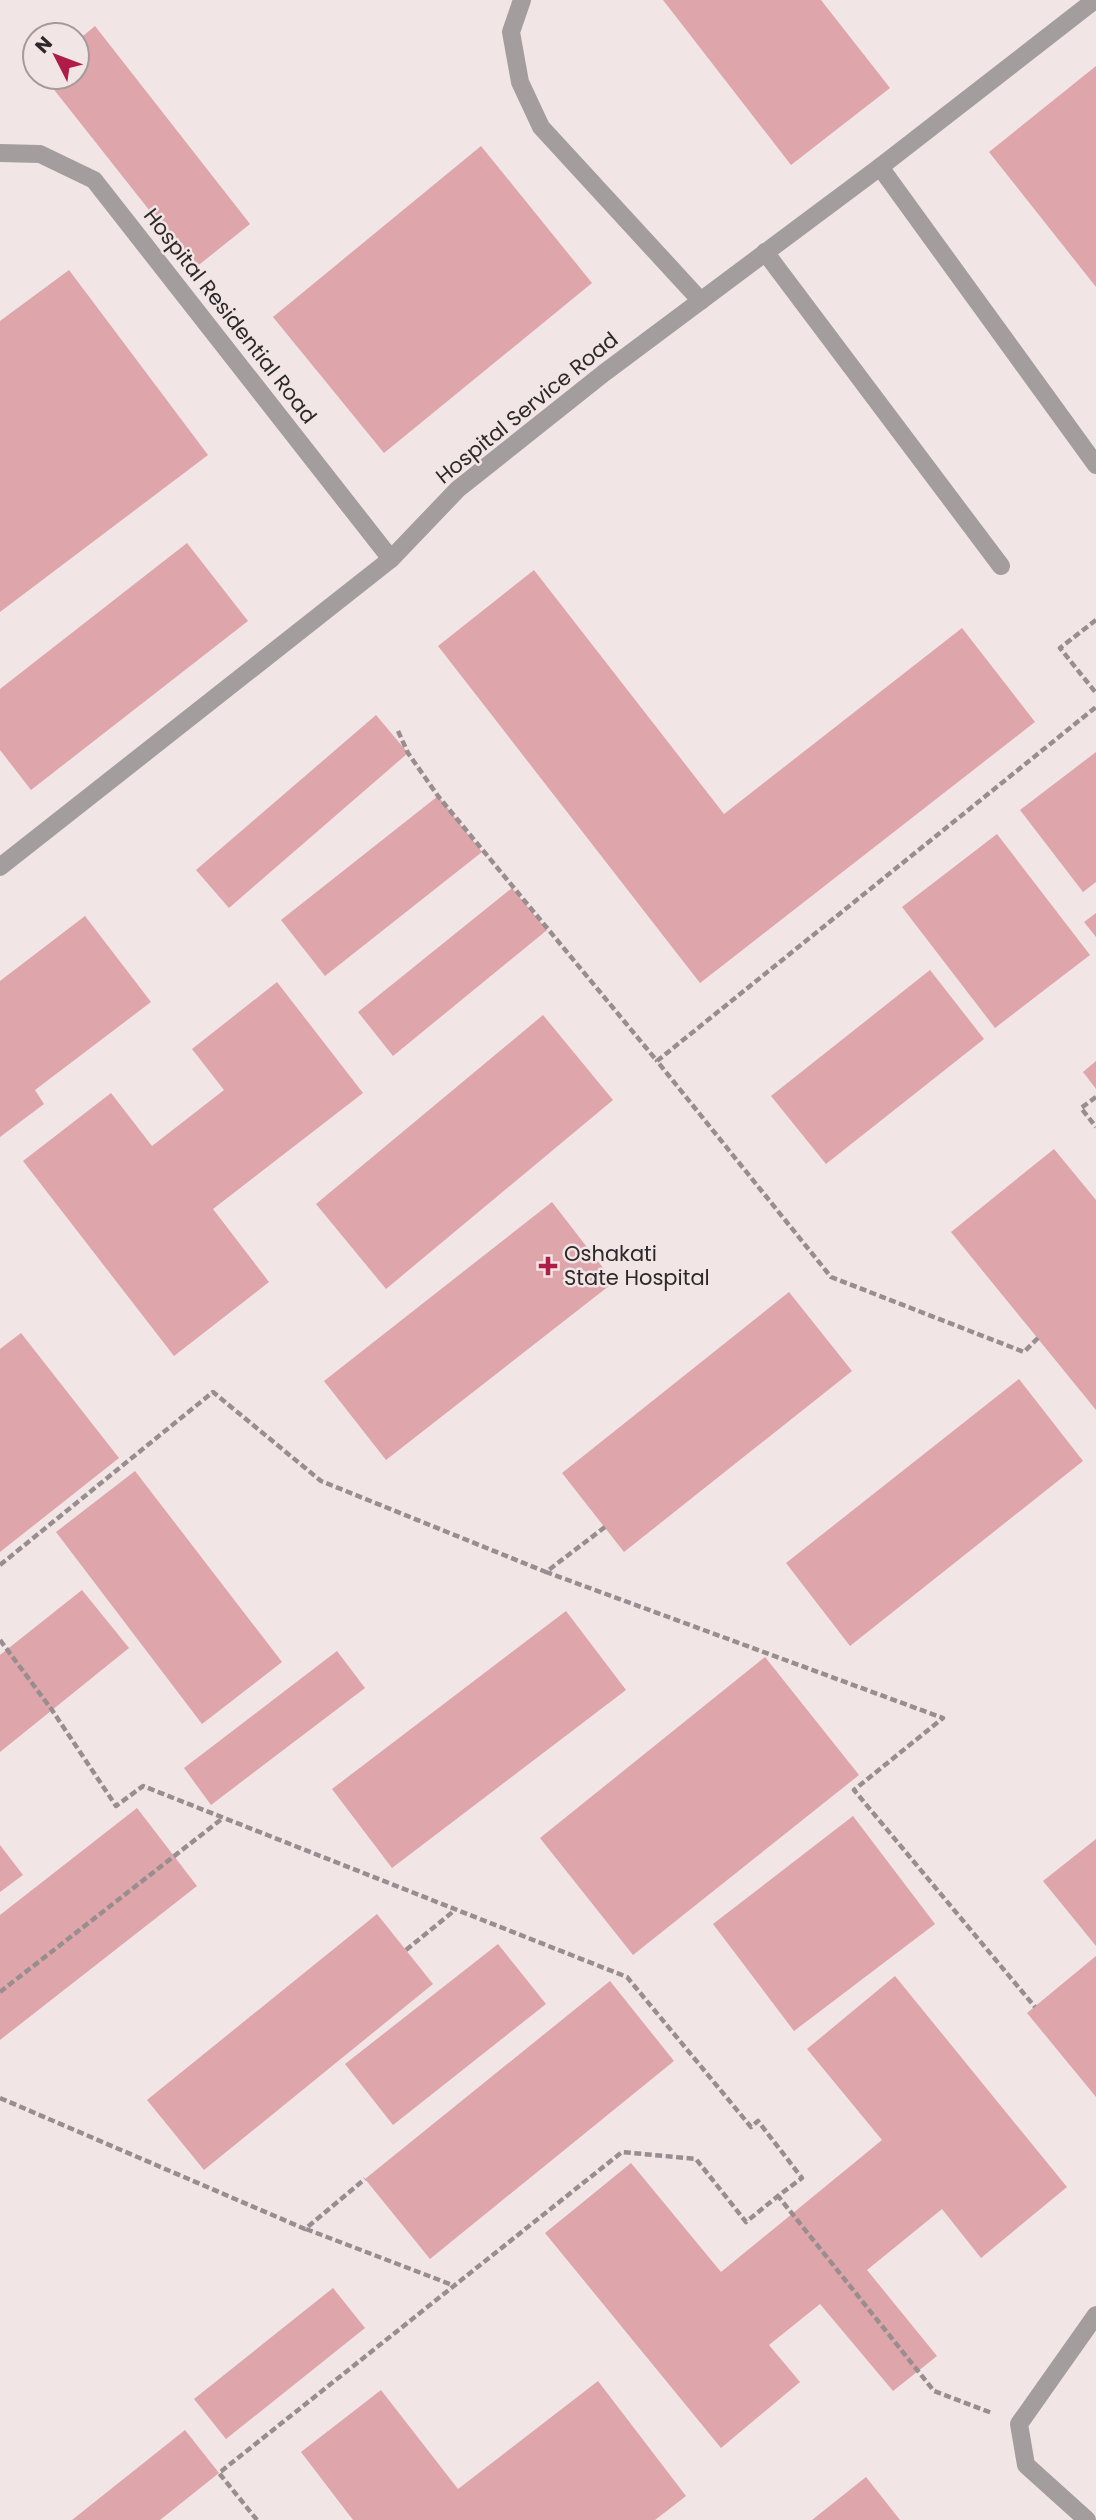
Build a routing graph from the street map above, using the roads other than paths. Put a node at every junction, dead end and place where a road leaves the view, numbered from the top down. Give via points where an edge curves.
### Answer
1 (522, 0) edge
2 (1095, 0) edge
3 (0, 153) edge
4 (880, 167) junction
5 (765, 253) junction
6 (701, 300) junction
7 (1096, 465) edge
8 (391, 559) junction
9 (1002, 566) dead end
10 (0, 867) edge
11 (1096, 2315) edge
12 (1087, 2520) edge

1 - 6 lane via 511,32 520,82 541,127
2 - 4 lane, Hospital Service Road
3 - 8 lane, Hospital Residential Road via 40,154 94,180
4 - 5 lane, Hospital Service Road
4 - 7 lane
5 - 6 lane, Hospital Service Road
5 - 9 lane
6 - 8 lane, Hospital Service Road via 458,489
8 - 10 lane, Hospital Service Road
11 - 12 lane via 1019,2424 1026,2465

